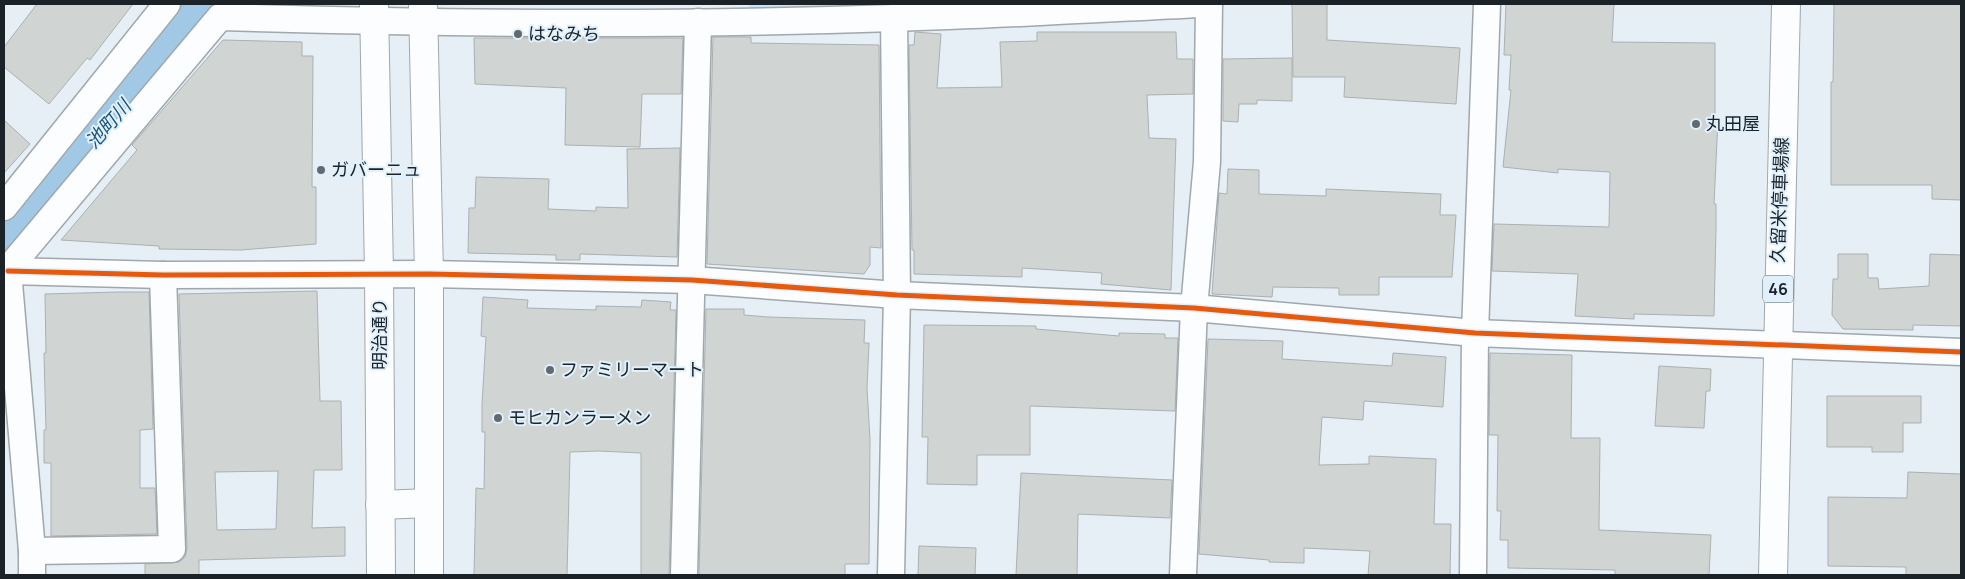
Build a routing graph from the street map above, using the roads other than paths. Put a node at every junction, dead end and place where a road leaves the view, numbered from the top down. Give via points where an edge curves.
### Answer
1 (167, 4) edge
2 (1200, 4) edge
3 (1208, 4) edge
4 (1487, 4) edge
5 (1786, 4) edge
6 (373, 13) edge
7 (423, 14) edge
8 (894, 18) junction
9 (698, 22) junction
10 (4, 207) edge
11 (6, 272) edge
12 (379, 274) junction
13 (429, 274) junction
14 (163, 275) junction
15 (692, 280) junction
16 (897, 295) junction
17 (1194, 308) junction
18 (1475, 333) junction
19 (1776, 344) junction
20 (1961, 352) edge
21 (429, 503) junction
22 (380, 505) junction
23 (32, 563) edge
24 (381, 575) edge
25 (429, 575) edge
26 (684, 575) edge
27 (891, 575) edge
28 (1184, 575) edge
29 (1473, 575) edge
30 (1773, 575) edge

1 - 10 street
2 - 8 street
3 - 17 street via 1207,162
4 - 18 street
5 - 19 main road, 久留米停車場線 / 46
6 - 7 street
6 - 11 street via 220,17
6 - 12 main road, 明治通り
7 - 9 street
7 - 13 main road
8 - 9 street
8 - 16 street
9 - 15 street
11 - 14 street
11 - 23 street
12 - 13 street
12 - 14 street
12 - 22 main road, 明治通り
13 - 15 street
13 - 21 main road
14 - 23 street via 172,548
15 - 16 street
15 - 26 street
16 - 17 street
16 - 27 street
17 - 18 street
17 - 28 street
18 - 19 street
18 - 29 street
19 - 20 street
19 - 30 main road, 久留米停車場線 / 46
21 - 22 main road
21 - 25 main road
22 - 24 main road, 明治通り

